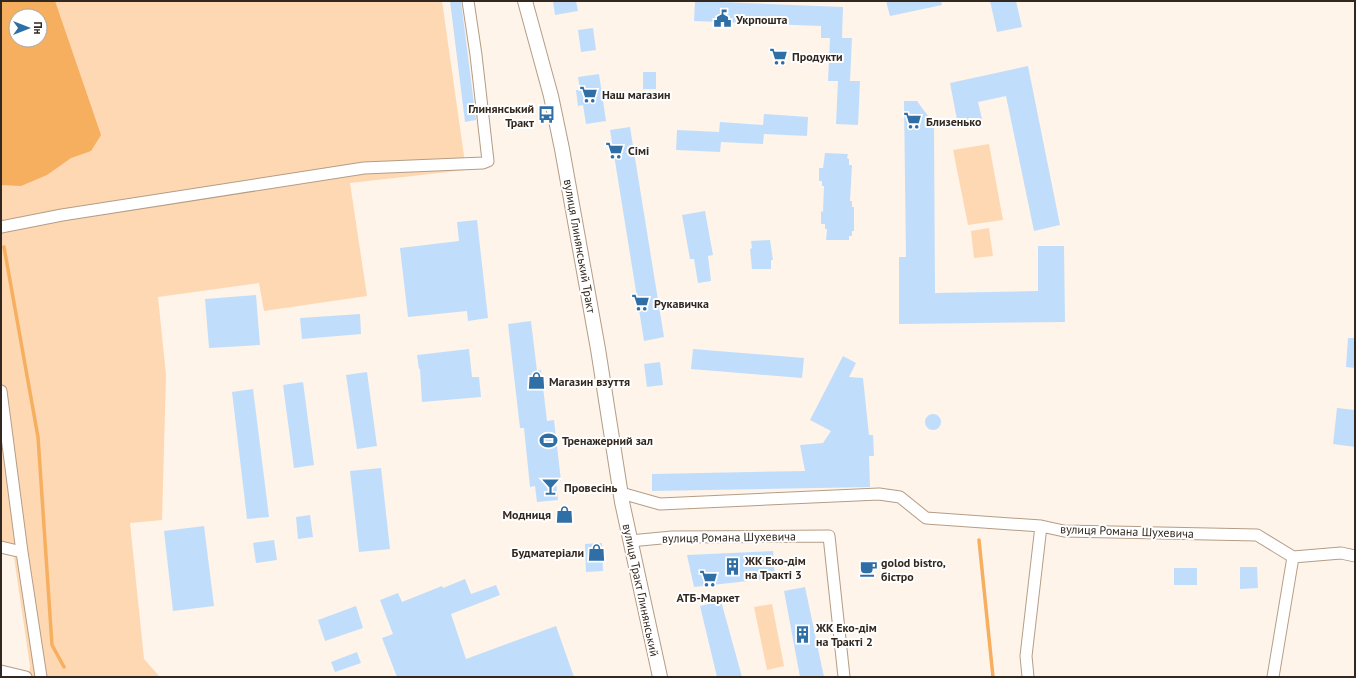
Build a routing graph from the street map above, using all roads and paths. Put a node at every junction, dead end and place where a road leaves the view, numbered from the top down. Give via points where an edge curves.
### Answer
1 (468, 1) edge
2 (525, 1) edge
3 (1, 227) edge
4 (1, 391) edge
5 (621, 498) junction
6 (1041, 526) junction
7 (630, 541) junction
8 (1, 547) edge
9 (22, 552) junction
10 (1355, 556) edge
11 (1293, 557) junction
12 (1, 671) edge
13 (26, 677) edge
14 (41, 677) edge
15 (660, 677) edge
16 (844, 677) edge
17 (1028, 677) edge
18 (1273, 677) edge

1 - 3 street via 488,161 364,168 62,215
2 - 5 main road, вулиця Глинянський Тракт via 551,96 562,149 598,349
4 - 9 street
5 - 6 street, вулиця Романа Шухевича via 660,504 879,494 900,497 926,518
5 - 7 main road, вулиця Тракт Глинянський
6 - 11 street, вулиця Романа Шухевича via 1064,531 1257,535
6 - 17 street via 1026,656
7 - 15 main road, вулиця Тракт Глинянський
7 - 16 street, вулиця Романа Шухевича via 672,537 829,536
8 - 9 street
9 - 14 street
10 - 11 street via 1341,553
11 - 18 street
12 - 13 street

